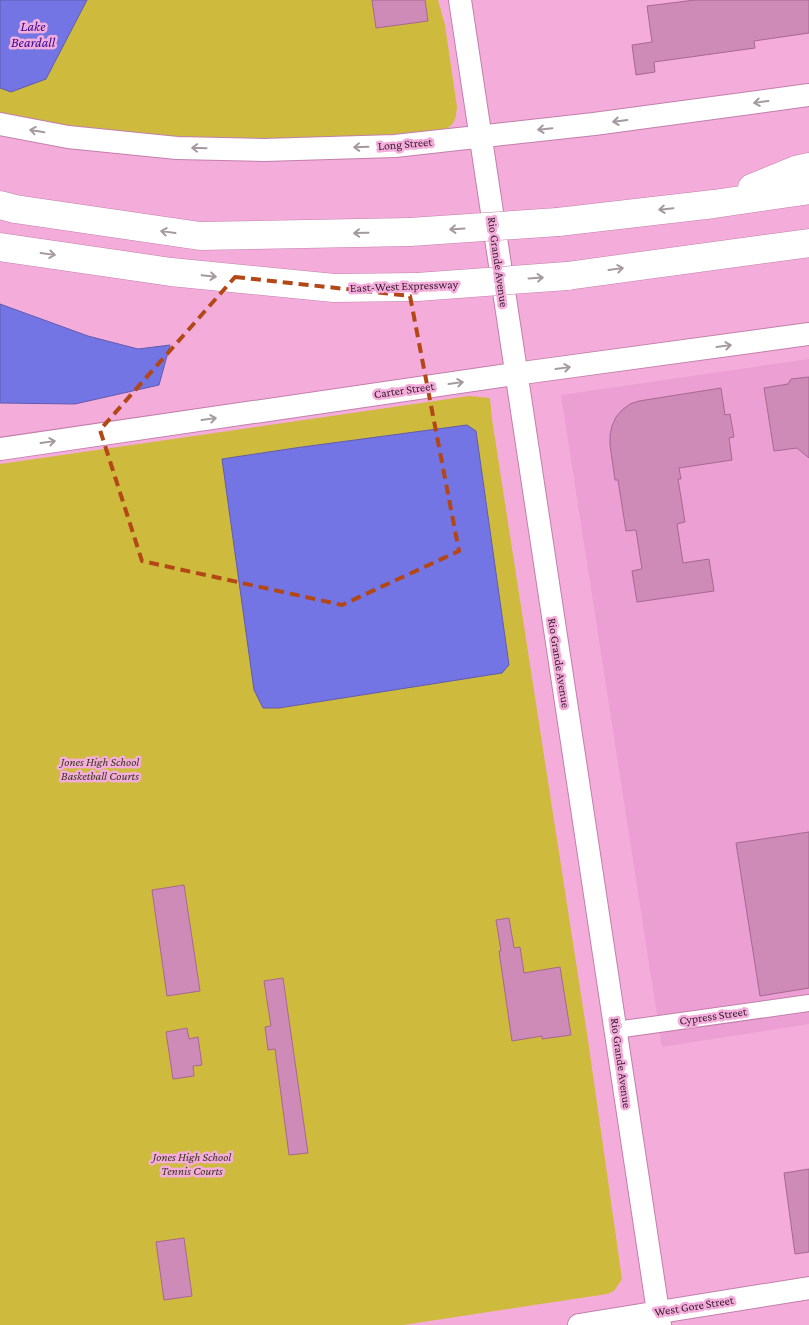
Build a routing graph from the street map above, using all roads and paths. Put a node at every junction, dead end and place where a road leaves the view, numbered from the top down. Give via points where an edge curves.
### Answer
1 (460, 0) edge
2 (809, 95) edge
3 (0, 124) edge
4 (480, 136) junction
5 (809, 167) edge
6 (809, 190) edge
7 (714, 204) junction
8 (0, 206) edge
9 (804, 245) edge
10 (0, 247) edge
11 (809, 334) edge
12 (514, 374) junction
13 (0, 449) edge
14 (809, 1003) edge
15 (616, 1030) junction
16 (809, 1288) edge
17 (659, 1318) edge
18 (579, 1325) edge

1 - 4 street, Rio Grande Avenue
2 -> 4 street, Long Street
4 -> 3 street, Long Street via 395,146 264,150 177,148 68,137
4 - 12 street, Rio Grande Avenue
5 - 7 highway
6 - 7 highway
7 -> 8 highway, bridge via 558,222 410,232 200,236
10 -> 9 highway, East-West Expressway, bridge via 171,272 334,288 417,287 567,276
12 -> 11 street, Carter Street
13 -> 12 street, Carter Street
12 - 15 street, Rio Grande Avenue
14 - 15 street, Cypress Street
15 - 17 street, Rio Grande Avenue
16 - 17 street, West Gore Street
17 - 18 street, West Gore Street

